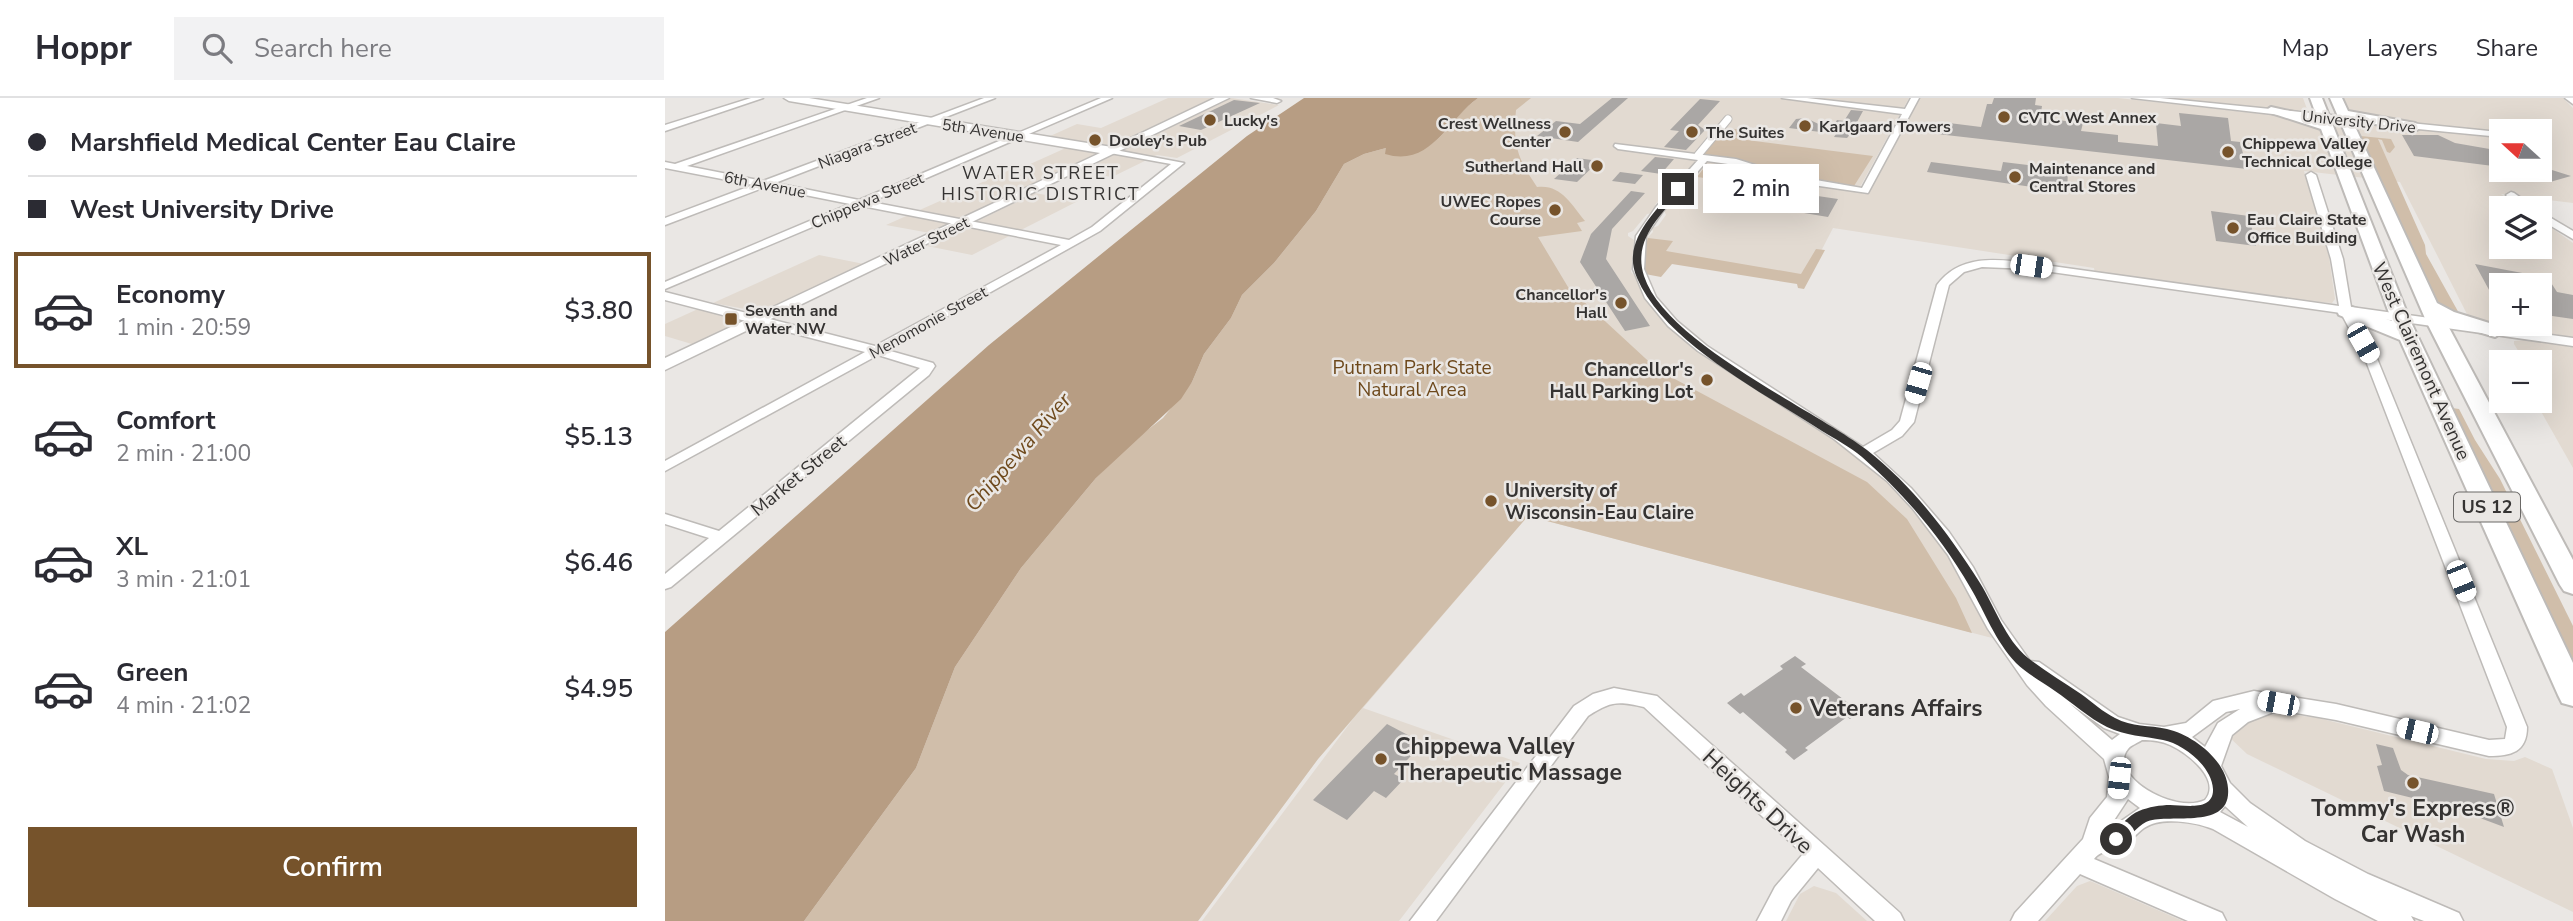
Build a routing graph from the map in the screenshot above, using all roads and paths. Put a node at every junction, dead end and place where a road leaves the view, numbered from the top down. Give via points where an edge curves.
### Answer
1 (759, 98) edge
2 (789, 98) edge
3 (875, 98) edge
4 (991, 98) edge
5 (1108, 98) edge
6 (1224, 98) edge
7 (1255, 98) edge
8 (1786, 98) edge
9 (1915, 98) edge
10 (2136, 98) edge
11 (2316, 98) edge
12 (2336, 98) edge
13 (2569, 98) edge
14 (1277, 101) dead end
15 (2573, 102) edge
16 (848, 107) junction
17 (2271, 111) joint
18 (1907, 112) junction
19 (2344, 116) junction
20 (1728, 119) dead end
21 (931, 121) junction
22 (2324, 121) junction
23 (2415, 127) joint
24 (665, 128) edge
25 (2489, 134) edge
26 (1020, 136) junction
27 (1618, 146) dead end
28 (1113, 151) junction
29 (1701, 156) junction
30 (1178, 162) joint
31 (668, 167) edge
32 (2371, 173) junction
33 (2311, 175) dead end
34 (764, 184) junction
35 (859, 204) junction
36 (665, 222) edge
37 (2552, 222) edge
38 (962, 223) junction
39 (2573, 236) edge
40 (1071, 244) junction
41 (665, 286) edge
42 (665, 296) edge
43 (2346, 311) junction
44 (2433, 314) junction
45 (761, 319) junction
46 (2404, 328) junction
47 (2489, 329) edge
48 (2530, 336) edge
49 (2573, 342) edge
50 (876, 351) junction
51 (665, 365) edge
52 (928, 366) joint
53 (1863, 453) junction
54 (665, 467) edge
55 (2521, 485) junction
56 (665, 519) edge
57 (722, 537) junction
58 (665, 583) edge
59 (2573, 585) edge
60 (2550, 645) junction
61 (2021, 660) junction
62 (2573, 674) edge
63 (2573, 695) edge
64 (2278, 703) junction
65 (2139, 732) junction
66 (2166, 734) junction
67 (2114, 757) junction
68 (2212, 764) junction
69 (2119, 778) junction
70 (2221, 788) junction
71 (2168, 811) junction
72 (2197, 813) junction
73 (2093, 845) junction
74 (1816, 854) junction
75 (2077, 862) junction
76 (1422, 921) edge
77 (1769, 921) edge
78 (1892, 921) edge
79 (2023, 921) edge
80 (2214, 921) edge
81 (2402, 921) edge
82 (2451, 921) edge

1 - 24 street
2 - 16 main road, 5th Avenue
3 - 16 street
4 - 21 street, Niagara Street
5 - 26 street, Chippewa Street
6 - 28 main road, Water Street
7 - 14 street
8 - 18 street
9 - 18 street
10 - 17 street
11 - 22 main road, West Clairemont Avenue / US 12
12 - 19 main road, West Clairemont Avenue / US 12
13 - 15 street
16 - 21 main road, 5th Avenue
16 - 31 street
17 - 22 main road
18 - 29 street via 1865,191 1785,178
19 - 22 street, University Drive
19 - 23 main road
19 - 32 main road, West Clairemont Avenue / US 12
20 - 29 street
21 - 26 main road, 5th Avenue
21 - 34 street, Niagara Street
22 - 32 main road via 2333,120 2352,156
22 - 46 main road, West Clairemont Avenue / US 12
23 - 25 street, University Drive
26 - 28 main road, 5th Avenue
26 - 35 street, Chippewa Street
27 - 29 street
28 - 30 street, 5th Avenue
28 - 38 main road, Water Street
29 - 53 street via 1641,234 1640,277 1660,310 1708,353
30 - 40 street, Menomonie Street
31 - 34 street, 6th Avenue
32 - 44 main road, West Clairemont Avenue / US 12
33 - 43 street via 2337,259
34 - 35 street, 6th Avenue
34 - 36 street, Niagara Street
35 - 38 street, 6th Avenue
35 - 41 street, Chippewa Street
37 - 39 street
38 - 40 street, 6th Avenue
38 - 45 main road, Water Street
40 - 50 street, Menomonie Street
42 - 45 street
43 - 46 main road
43 - 53 street via 2031,266 1975,264 1947,277 1943,285 1907,422
43 - 64 street via 2370,356 2498,675 2517,738 2504,748 2489,748
44 - 46 street
44 - 47 main road
44 - 55 main road, West Clairemont Avenue / US 12
45 - 50 street
45 - 51 main road, Water Street
46 - 55 main road via 2419,326 2481,443
46 - 60 main road, West Clairemont Avenue / US 12
48 - 49 street
50 - 52 street
50 - 54 street, Menomonie Street
52 - 57 street, Market Street
53 - 61 street via 1937,528
55 - 59 main road, West Clairemont Avenue / US 12
56 - 57 street
57 - 58 street, Market Street
60 - 62 main road
60 - 63 main road, West Clairemont Avenue / US 12
61 - 65 street via 2111,723
61 - 67 street via 2034,681 2099,737
64 - 66 street via 2254,698 2230,702 2210,712 2191,730
64 - 68 street via 2245,714 2225,728 2217,738
65 - 66 street
65 - 67 street via 2118,745
66 - 68 street
67 - 69 street
68 - 70 street
69 - 71 street via 2133,792
69 - 73 street via 2117,800 2098,825
70 - 72 street via 2219,799
70 - 82 street via 2259,823 2318,858
71 - 72 street
71 - 73 street via 2141,817 2116,839
72 - 81 street
73 - 75 street
74 - 76 street, Heights Drive via 1650,701 1604,695 1581,711
74 - 77 street via 1783,894
74 - 78 street, Heights Drive
75 - 79 street
75 - 80 street

